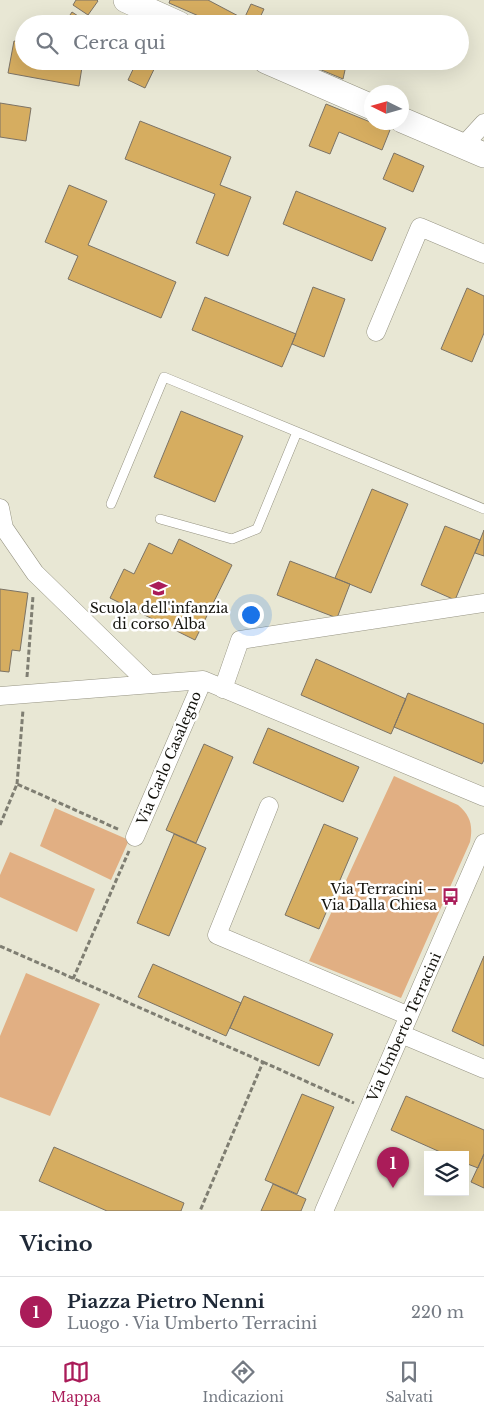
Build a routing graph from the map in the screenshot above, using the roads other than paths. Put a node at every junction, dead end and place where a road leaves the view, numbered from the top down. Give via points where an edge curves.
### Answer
1 (126, 0) edge
2 (159, 15) edge
3 (287, 70) edge
4 (364, 104) edge
5 (409, 123) edge
6 (484, 123) edge
7 (474, 151) edge
8 (484, 254) edge
9 (376, 332) dead end
10 (297, 432) junction
11 (111, 504) dead end
12 (0, 508) edge
13 (484, 509) edge
14 (160, 519) dead end
15 (484, 603) edge
16 (203, 680) junction
17 (149, 684) junction
18 (223, 689) junction
19 (0, 696) edge
20 (484, 797) edge
21 (269, 806) dead end
22 (135, 837) road end
23 (484, 846) edge
24 (409, 1016) junction
25 (401, 1034) junction
26 (484, 1069) edge
27 (324, 1211) edge

1 - 2 street
3 - 4 street
5 - 7 street
6 - 7 street
8 - 9 street via 420,227
10 - 11 lane via 164,377
10 - 13 lane
10 - 14 lane via 257,529 232,539
12 - 17 street via 4,528 35,573
15 - 18 street via 240,640
16 - 17 street
16 - 18 street
16 - 22 street, Via Carlo Casalegno
17 - 19 street
18 - 20 street
21 - 24 street via 217,935
23 - 24 street, Via Umberto Terracini
24 - 25 street, Via Umberto Terracini
25 - 26 street
25 - 27 street, Via Umberto Terracini

